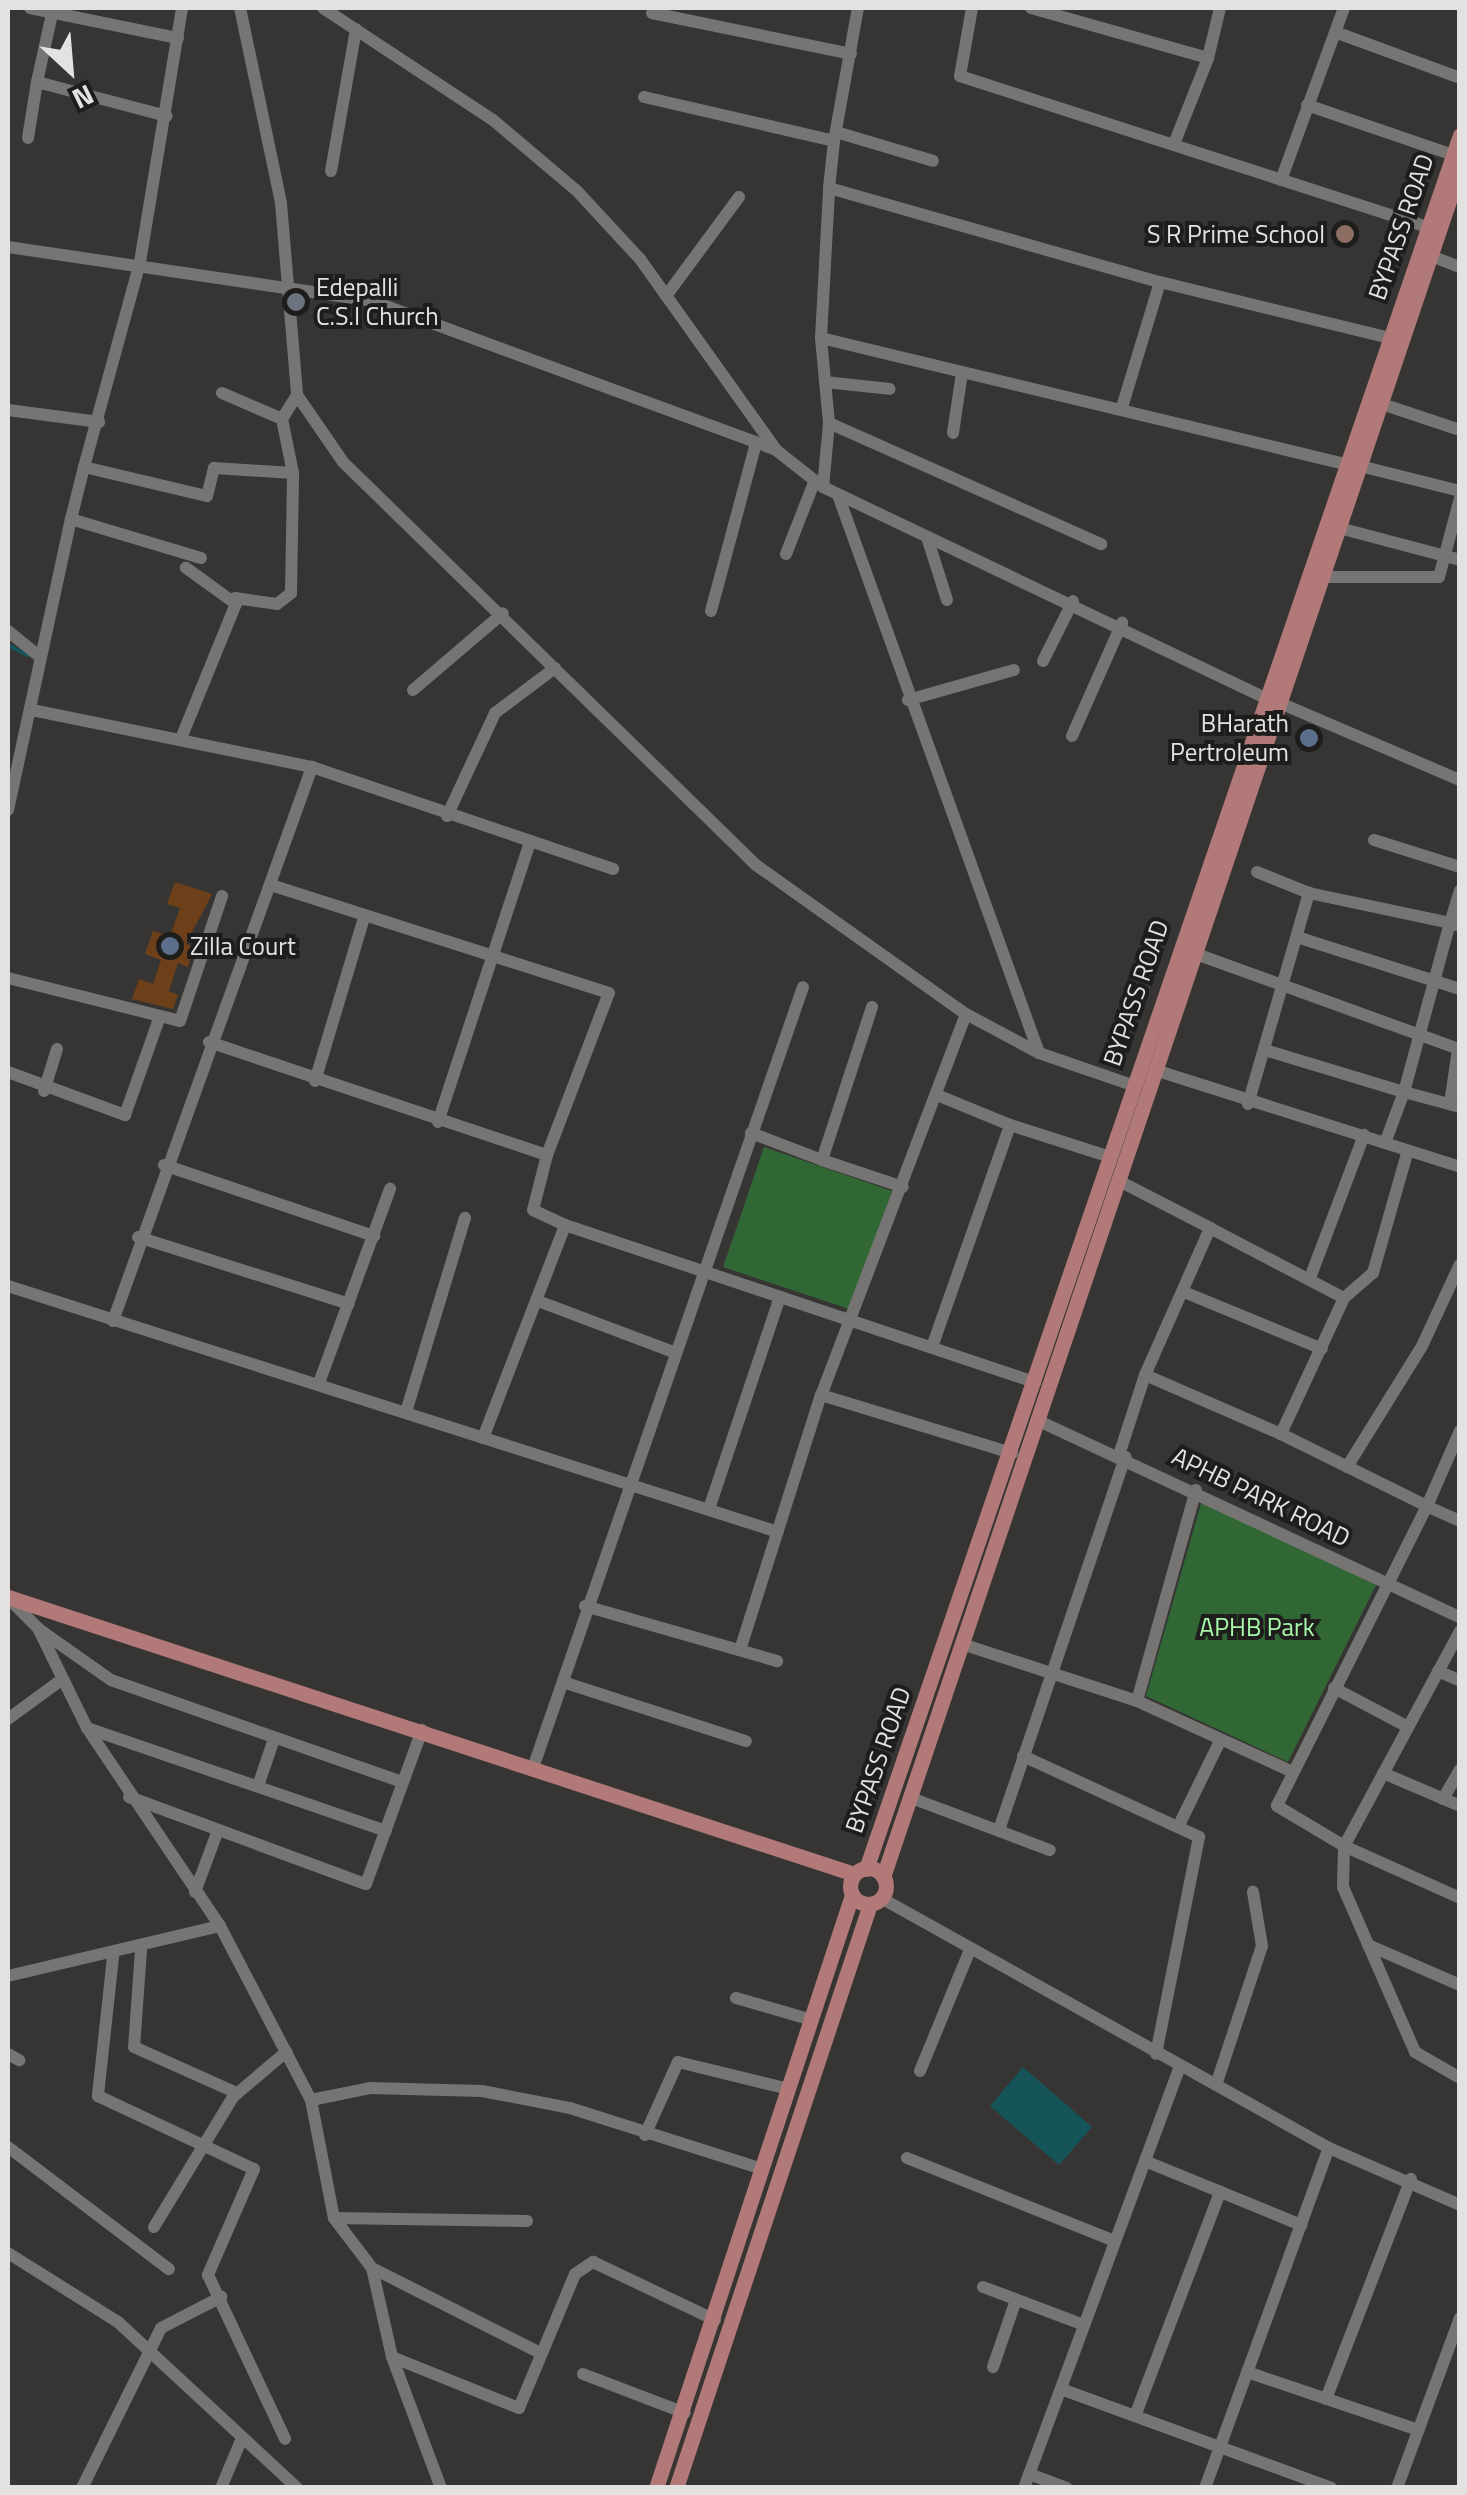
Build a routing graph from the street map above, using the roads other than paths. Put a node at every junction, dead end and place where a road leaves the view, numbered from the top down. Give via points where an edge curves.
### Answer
1 (30, 8) edge
2 (106, 8) edge
3 (182, 8) edge
4 (240, 8) edge
5 (324, 8) edge
6 (858, 8) edge
7 (972, 8) edge
8 (1035, 8) edge
9 (1220, 8) edge
10 (1344, 8) edge
11 (652, 12) dead end
12 (52, 14) junction
13 (92, 20) junction
14 (356, 29) junction
15 (1335, 32) junction
16 (178, 38) junction
17 (851, 54) junction
18 (1208, 58) junction
19 (1460, 78) edge
20 (37, 82) junction
21 (644, 97) dead end
22 (1307, 105) junction
23 (168, 116) junction
24 (835, 136) junction
25 (1460, 136) edge
26 (28, 138) dead end
27 (1174, 144) junction
28 (933, 161) dead end
29 (1456, 162) edge
30 (331, 171) dead end
31 (1281, 180) junction
32 (829, 188) junction
33 (739, 197) dead end
34 (1454, 203) edge
35 (1426, 227) junction
36 (8, 246) edge
37 (1431, 256) junction
38 (140, 262) junction
39 (1460, 267) edge
40 (1160, 282) junction
41 (284, 286) junction
42 (666, 296) junction
43 (821, 338) junction
44 (1389, 338) junction
45 (962, 373) junction
46 (825, 382) junction
47 (890, 388) dead end
48 (222, 392) dead end
49 (298, 395) junction
50 (1123, 404) junction
51 (1385, 405) junction
52 (8, 410) edge
53 (282, 419) junction
54 (99, 422) junction
55 (829, 422) junction
56 (1460, 430) edge
57 (953, 433) dead end
58 (756, 443) junction
59 (776, 450) junction
60 (1342, 463) junction
61 (84, 466) junction
62 (1364, 467) junction
63 (293, 472) junction
64 (819, 483) junction
65 (1460, 494) edge
66 (838, 495) junction
67 (70, 519) junction
68 (1344, 529) junction
69 (927, 537) junction
70 (1101, 544) dead end
71 (786, 554) dead end
72 (201, 558) dead end
73 (1453, 558) edge
74 (186, 568) dead end
75 (1324, 577) junction
76 (235, 598) junction
77 (947, 600) dead end
78 (1073, 601) junction
79 (711, 611) dead end
80 (503, 613) junction
81 (1122, 623) junction
82 (8, 631) edge
83 (39, 656) junction
84 (1044, 661) dead end
85 (555, 668) junction
86 (1014, 670) dead end
87 (413, 690) dead end
88 (1264, 696) junction
89 (908, 700) junction
90 (1280, 703) junction
91 (32, 710) junction
92 (182, 736) junction
93 (1072, 736) dead end
94 (312, 767) junction
95 (1460, 780) edge
96 (8, 810) edge
97 (447, 816) junction
98 (1374, 840) dead end
99 (530, 844) junction
100 (1460, 866) edge
101 (613, 869) dead end
102 (1257, 872) dead end
103 (271, 885) junction
104 (1460, 890) edge
105 (1309, 893) junction
106 (222, 896) dead end
107 (364, 918) junction
108 (1455, 925) edge
109 (1297, 937) junction
110 (491, 954) junction
111 (1199, 955) junction
112 (8, 978) edge
113 (1436, 981) junction
114 (803, 986) dead end
115 (1460, 989) edge
116 (1283, 992) junction
117 (872, 1007) dead end
118 (966, 1014) junction
119 (160, 1016) junction
120 (1421, 1036) junction
121 (209, 1042) junction
122 (57, 1050) dead end
123 (1264, 1050) junction
124 (1039, 1053) junction
125 (1158, 1071) junction
126 (8, 1072) edge
127 (315, 1081) junction
128 (1132, 1085) junction
129 (44, 1090) junction
130 (1404, 1092) junction
131 (937, 1095) junction
132 (1248, 1104) junction
133 (1455, 1106) edge
134 (438, 1122) junction
135 (1010, 1125) junction
136 (751, 1133) junction
137 (1364, 1135) junction
138 (1385, 1143) junction
139 (1407, 1154) junction
140 (547, 1155) junction
141 (1107, 1156) junction
142 (822, 1160) junction
143 (164, 1165) junction
144 (1460, 1168) edge
145 (1122, 1183) junction
146 (903, 1187) junction
147 (390, 1189) dead end
148 (465, 1218) dead end
149 (566, 1225) junction
150 (1210, 1228) junction
151 (374, 1236) junction
152 (138, 1237) junction
153 (1460, 1264) edge
154 (704, 1272) junction
155 (1310, 1278) junction
156 (8, 1286) edge
157 (1184, 1292) junction
158 (780, 1297) junction
159 (1344, 1298) junction
160 (538, 1301) junction
161 (349, 1304) junction
162 (856, 1320) junction
163 (113, 1321) junction
164 (932, 1346) junction
165 (1322, 1350) junction
166 (674, 1352) junction
167 (1145, 1375) junction
168 (1035, 1382) junction
169 (319, 1383) junction
170 (821, 1395) junction
171 (406, 1412) junction
172 (1041, 1422) junction
173 (1459, 1430) edge
174 (1281, 1434) junction
175 (484, 1438) junction
176 (1012, 1453) junction
177 (1122, 1456) junction
178 (1347, 1467) junction
179 (628, 1486) junction
180 (1196, 1490) junction
181 (1427, 1506) junction
182 (709, 1509) junction
183 (1460, 1521) edge
184 (778, 1532) junction
185 (1386, 1582) junction
186 (8, 1597) edge
187 (585, 1606) junction
188 (1460, 1617) edge
189 (38, 1628) junction
190 (1460, 1631) edge
191 (966, 1646) junction
192 (740, 1650) junction
193 (778, 1661) dead end
194 (1054, 1670) junction
195 (1438, 1671) junction
196 (60, 1681) junction
197 (1460, 1681) edge
198 (566, 1682) junction
199 (1334, 1688) junction
200 (1136, 1702) junction
201 (8, 1719) edge
202 (1408, 1727) junction
203 (87, 1728) junction
204 (422, 1730) junction
205 (274, 1739) junction
206 (746, 1741) dead end
207 (1220, 1741) junction
208 (1023, 1756) junction
209 (534, 1764) junction
210 (1460, 1769) edge
211 (1293, 1772) junction
212 (1384, 1773) junction
213 (403, 1782) junction
214 (259, 1784) junction
215 (129, 1796) junction
216 (914, 1798) junction
217 (1443, 1799) junction
218 (1460, 1806) edge
219 (1180, 1823) junction
220 (1000, 1828) junction
221 (218, 1830) junction
222 (386, 1831) junction
223 (1344, 1846) junction
224 (1050, 1850) dead end
225 (860, 1871) junction
226 (883, 1877) junction
227 (195, 1892) junction
228 (1253, 1892) dead end
229 (852, 1895) junction
230 (1460, 1898) edge
231 (876, 1901) junction
232 (220, 1926) junction
233 (1368, 1945) junction
234 (141, 1950) junction
235 (969, 1952) junction
236 (113, 1957) junction
237 (8, 1976) edge
238 (1460, 1985) edge
239 (736, 1998) dead end
240 (812, 2020) junction
241 (286, 2052) junction
242 (1156, 2054) junction
243 (1180, 2066) junction
244 (920, 2071) dead end
245 (1460, 2078) edge
246 (1216, 2085) junction
247 (789, 2089) junction
248 (237, 2093) junction
249 (311, 2100) junction
250 (645, 2134) junction
251 (204, 2142) junction
252 (8, 2147) edge
253 (1329, 2148) junction
254 (907, 2158) dead end
255 (1145, 2161) junction
256 (762, 2169) junction
257 (1411, 2179) junction
258 (1220, 2192) junction
259 (1459, 2204) edge
260 (334, 2218) junction
261 (528, 2220) dead end
262 (1301, 2225) junction
263 (154, 2227) dead end
264 (1116, 2241) junction
265 (8, 2252) edge
266 (372, 2268) junction
267 (169, 2270) dead end
268 (983, 2287) dead end
269 (220, 2298) junction
270 (1016, 2300) junction
271 (1460, 2318) edge
272 (715, 2320) junction
273 (1084, 2325) junction
274 (150, 2350) junction
275 (538, 2352) junction
276 (392, 2357) junction
277 (993, 2367) dead end
278 (1247, 2372) junction
279 (583, 2374) dead end
280 (1061, 2389) junction
281 (1326, 2399) junction
282 (685, 2413) junction
283 (1136, 2416) junction
284 (1418, 2430) junction
285 (242, 2438) junction
286 (285, 2440) dead end
287 (1220, 2447) junction
288 (1027, 2481) edge
289 (1298, 2482) edge
290 (82, 2488) edge
291 (221, 2488) edge
292 (297, 2488) edge
293 (441, 2488) edge
294 (656, 2488) edge
295 (676, 2488) edge
296 (1068, 2488) edge
297 (1205, 2488) edge
298 (1330, 2488) edge
299 (1397, 2488) edge

1 - 12 street
2 - 13 street
3 - 16 street
4 - 41 street via 282,202
5 - 14 street
6 - 17 street
7 - 27 street via 960,76
8 - 18 street
9 - 18 street
10 - 15 street
11 - 17 street
12 - 13 street
12 - 20 street
13 - 16 street
14 - 30 street
14 - 42 street via 493,120 577,191
15 - 19 street
15 - 22 street
16 - 23 street
17 - 24 street
18 - 27 street
20 - 23 street
20 - 26 street
21 - 24 street
22 - 29 street
22 - 31 street
23 - 38 street
24 - 28 street
24 - 32 street
25 - 29 main road, BYPASS ROAD
27 - 31 street
29 - 34 main road, BYPASS ROAD
29 - 35 main road, BYPASS ROAD
31 - 35 street
32 - 40 street
32 - 43 street
33 - 42 street
34 - 37 main road, BYPASS ROAD
35 - 44 main road, BYPASS ROAD
36 - 38 street
37 - 39 street
37 - 51 main road, BYPASS ROAD
38 - 41 street
38 - 54 street
40 - 44 street
40 - 50 street
41 - 49 street
41 - 58 street via 372,302
42 - 59 street
43 - 45 street
43 - 46 street
44 - 60 main road, BYPASS ROAD
45 - 50 street
45 - 57 street
46 - 47 street
46 - 55 street
48 - 53 street
49 - 53 street
49 - 80 street via 343,462
50 - 60 street
51 - 56 street
51 - 62 main road, BYPASS ROAD
52 - 54 street
53 - 63 street
54 - 61 street
55 - 64 street
55 - 70 street
58 - 59 street
58 - 79 street
59 - 64 street
60 - 88 main road, BYPASS ROAD
61 - 63 street via 208,496 214,468
61 - 67 street
62 - 65 street
62 - 68 main road, BYPASS ROAD
63 - 76 street via 290,593 277,604
64 - 66 street
64 - 71 street
65 - 73 street
66 - 69 street
66 - 89 street
67 - 72 street
67 - 83 street
68 - 73 street
68 - 75 main road, BYPASS ROAD
69 - 77 street
69 - 78 street
73 - 75 street via 1426,582
74 - 76 street
75 - 90 main road, BYPASS ROAD
76 - 92 street
78 - 81 street
78 - 84 street
80 - 85 street
80 - 87 street
81 - 88 street
81 - 93 street
82 - 83 street
83 - 91 street
85 - 97 street via 496,713
85 - 118 street via 756,865
86 - 89 street
88 - 128 main road, BYPASS ROAD
89 - 124 street
90 - 95 street
90 - 111 main road, BYPASS ROAD
91 - 92 street
91 - 96 street
92 - 94 street
94 - 97 street
94 - 103 street
97 - 99 street
98 - 100 street
99 - 101 street
99 - 110 street
102 - 105 street
103 - 107 street
103 - 121 street
104 - 108 street
105 - 108 street
105 - 109 street
106 - 119 street via 180,1020
107 - 110 street
107 - 127 street
108 - 113 street
109 - 113 street
109 - 116 street
110 - 134 street
110 - 140 street via 608,993
111 - 116 street
111 - 125 main road, BYPASS ROAD
112 - 119 street
113 - 115 street
113 - 120 street
114 - 136 street
116 - 120 street
116 - 123 street
117 - 142 street
118 - 124 street
118 - 131 street
119 - 129 street via 125,1115
120 - 130 street
120 - 133 street via 1458,1049
121 - 127 street
121 - 143 street
122 - 129 street
123 - 130 street
123 - 132 street
124 - 128 street
125 - 132 street
125 - 145 main road, BYPASS ROAD
126 - 129 street
127 - 134 street
128 - 141 main road, BYPASS ROAD
130 - 133 street
130 - 138 street
131 - 135 street
131 - 146 street
132 - 137 street
134 - 140 street
135 - 141 street
135 - 164 street
136 - 142 street
136 - 154 street
137 - 138 street
137 - 155 street
138 - 139 street
139 - 144 street
139 - 159 street via 1373,1274
140 - 149 street via 533,1210
141 - 168 main road, BYPASS ROAD
142 - 146 street
143 - 151 street
143 - 152 street
145 - 150 street
145 - 172 main road, BYPASS ROAD
146 - 162 street
147 - 151 street
148 - 171 street
149 - 154 street
149 - 160 street
150 - 155 street
150 - 157 street
151 - 161 street
152 - 161 street
152 - 163 street
153 - 178 street via 1422,1346
154 - 158 street
154 - 166 street
155 - 159 street
156 - 163 street
157 - 165 street
157 - 167 street
158 - 162 street
158 - 182 street
159 - 165 street
160 - 166 street
160 - 175 street
161 - 169 street
162 - 164 street
162 - 170 street
163 - 169 street
164 - 168 street
165 - 174 street
166 - 179 street
167 - 174 street
167 - 177 street
168 - 176 main road, BYPASS ROAD
169 - 171 street
170 - 176 street
170 - 184 street
171 - 175 street
172 - 177 street, APHB PARK ROAD
172 - 191 main road, BYPASS ROAD
173 - 181 street
174 - 178 street
175 - 179 street
176 - 225 main road, BYPASS ROAD
177 - 180 street, APHB PARK ROAD
177 - 194 street
178 - 181 street
179 - 182 street
179 - 187 street
180 - 185 street, APHB PARK ROAD
180 - 200 street
181 - 183 street
181 - 185 street
182 - 184 street
184 - 192 street
185 - 188 street, APHB PARK ROAD
185 - 199 street
186 - 189 street
186 - 204 main road
187 - 192 street
187 - 198 street
189 - 196 street
189 - 205 street via 99,1674
190 - 195 street
191 - 194 street
191 - 216 main road, BYPASS ROAD
192 - 193 street
194 - 200 street
194 - 208 street
195 - 197 street
195 - 202 street
196 - 201 street
196 - 203 street
198 - 206 street
198 - 209 street
199 - 202 street
199 - 211 street
200 - 207 street
202 - 212 street
203 - 214 street
203 - 215 street
204 - 209 main road
204 - 213 street
205 - 213 street
205 - 214 street
207 - 211 street
207 - 219 street
208 - 219 street
208 - 220 street
209 - 225 main road
210 - 217 street
211 - 223 street via 1277,1806
212 - 217 street
212 - 223 street
213 - 222 street
214 - 222 street
215 - 221 street
215 - 227 street
216 - 220 street
216 - 226 main road, BYPASS ROAD
217 - 218 street
219 - 242 street via 1198,1846
220 - 224 street
221 - 222 street via 366,1884
221 - 227 street
223 - 230 street
223 - 233 street via 1344,1887
225 - 226 main road
225 - 229 main road, BYPASS ROAD
226 - 231 main road, BYPASS ROAD
227 - 232 street
228 - 246 street via 1262,1946
229 - 231 main road
229 - 240 main road, BYPASS ROAD
231 - 235 street
231 - 295 main road, BYPASS ROAD
232 - 234 street
232 - 241 street
233 - 238 street
233 - 245 street via 1416,2055
234 - 236 street
234 - 248 street via 134,2047
235 - 242 street
235 - 244 street
236 - 237 street
236 - 251 street via 98,2096
239 - 240 street
240 - 247 main road, BYPASS ROAD
241 - 248 street
241 - 249 street
242 - 243 street
243 - 246 street
243 - 255 street
246 - 253 street
247 - 250 street via 678,2062
247 - 256 main road, BYPASS ROAD
248 - 251 street
249 - 250 street via 370,2088 482,2092
249 - 260 street
250 - 256 street
251 - 263 street
251 - 269 street via 255,2176 207,2267
252 - 267 street
253 - 257 street
253 - 262 street
254 - 264 street
255 - 258 street
255 - 264 street
256 - 272 main road, BYPASS ROAD
257 - 259 street
257 - 281 street
258 - 262 street
258 - 283 street
260 - 261 street
260 - 266 street
262 - 278 street
264 - 273 street
265 - 274 street
266 - 275 street
266 - 276 street
268 - 270 street
269 - 274 street via 166,2322
269 - 286 street
270 - 273 street
270 - 277 street
271 - 284 street
272 - 275 street via 584,2264
272 - 282 main road, BYPASS ROAD
273 - 280 street
274 - 285 street
274 - 290 street
275 - 276 street via 519,2408
276 - 293 street
278 - 281 street
278 - 287 street
279 - 282 street
280 - 283 street
280 - 288 street
281 - 284 street
282 - 294 main road, BYPASS ROAD
283 - 287 street
284 - 299 street
285 - 291 street
285 - 292 street
287 - 289 street
287 - 297 street
288 - 296 street
289 - 298 street

